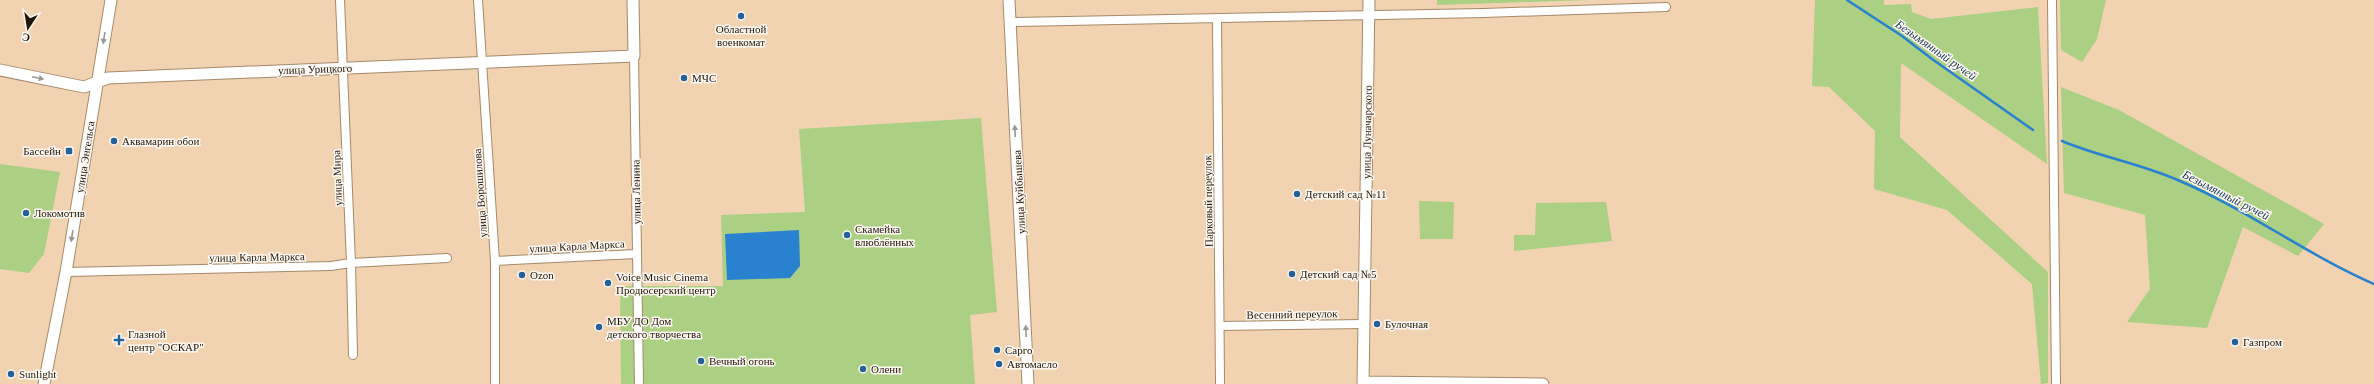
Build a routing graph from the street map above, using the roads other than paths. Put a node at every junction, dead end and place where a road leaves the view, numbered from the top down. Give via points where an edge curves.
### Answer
1 (111, 0) edge
2 (340, 0) edge
3 (478, 0) edge
4 (633, 0) edge
5 (1009, 0) edge
6 (1369, 0) edge
7 (2052, 0) edge
8 (1666, 8) dead end
9 (1369, 16) junction
10 (1217, 18) junction
11 (1010, 22) junction
12 (634, 56) junction
13 (482, 63) junction
14 (343, 67) junction
15 (0, 70) edge
16 (97, 82) junction
17 (636, 254) junction
18 (447, 258) dead end
19 (495, 261) junction
20 (351, 263) junction
21 (66, 272) junction
22 (1364, 324) junction
23 (1220, 326) junction
24 (353, 355) dead end
25 (1363, 383) edge
26 (44, 384) edge
27 (496, 384) edge
28 (639, 384) edge
29 (1028, 384) edge
30 (1220, 384) edge
31 (1543, 384) edge
32 (2056, 384) edge

1 -> 16 street, улица Энгельса
2 - 14 street, улица Мира
3 - 13 street, улица Ворошилова
4 - 12 street, улица Ленина
5 - 11 street, улица Куйбышева
6 - 9 street, улица Луначарского
7 - 32 street
8 - 9 street
9 - 10 street
9 - 22 street, улица Луначарского
10 - 11 street
10 - 23 street, Парковый переулок
29 -> 11 street, улица Куйбышева
12 - 13 street, улица Урицкого
12 - 17 street, улица Ленина
13 - 14 street, улица Урицкого
13 - 19 street, улица Ворошилова
14 - 16 street, улица Урицкого via 108,78
14 - 20 street, улица Мира
15 -> 16 street, улица Урицкого via 84,87
16 -> 21 street, улица Энгельса
17 - 19 street, улица Карла Маркса
17 - 28 street, улица Ленина
18 - 20 street, улица Карла Маркса
19 - 27 street, улица Ворошилова
20 - 21 street, улица Карла Маркса via 331,266
20 - 24 street, улица Мира
21 - 26 street, улица Энгельса
22 - 23 street, Весенний переулок
22 - 25 street, улица Луначарского
23 - 30 street, Парковый переулок
25 - 31 street

